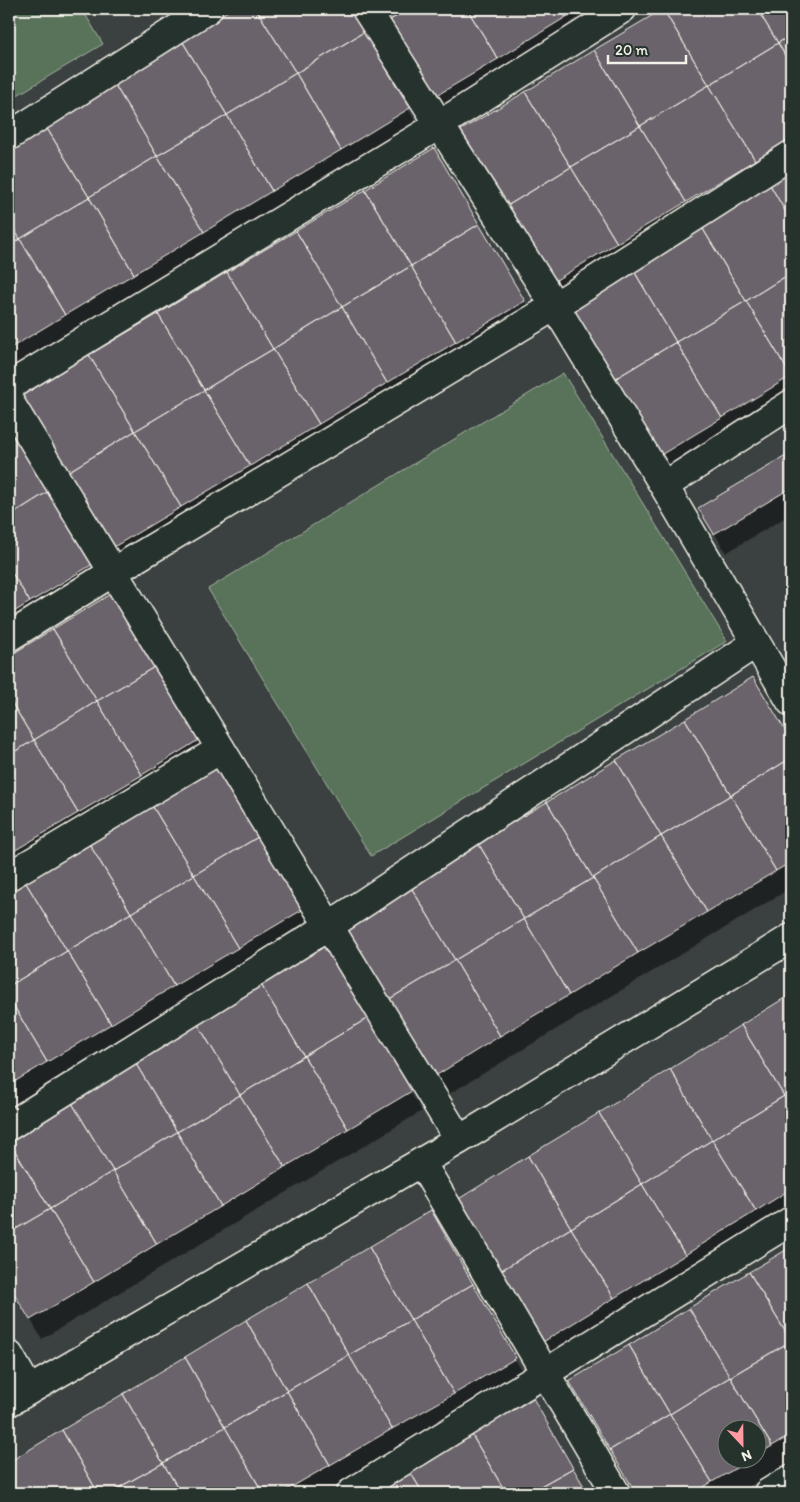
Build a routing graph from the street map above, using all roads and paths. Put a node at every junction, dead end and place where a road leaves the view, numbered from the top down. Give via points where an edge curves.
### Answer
1 (208, 9) edge
2 (366, 9) edge
3 (622, 9) edge
4 (440, 125) junction
5 (9, 136) edge
6 (791, 155) edge
7 (555, 306) junction
8 (9, 386) edge
9 (9, 401) edge
10 (791, 404) edge
11 (664, 486) junction
12 (113, 572) junction
13 (9, 637) edge
14 (756, 643) junction
15 (791, 702) edge
16 (221, 749) junction
17 (9, 876) edge
18 (328, 926) junction
19 (791, 938) edge
20 (9, 1126) edge
21 (459, 1140) junction
22 (421, 1162) junction
23 (791, 1221) edge
24 (9, 1355) edge
25 (545, 1372) junction
26 (19, 1396) edge
27 (791, 1479) edge
28 (351, 1493) edge
29 (616, 1493) edge
30 (768, 1493) edge

1 - 5 street
2 - 4 street
3 - 4 street
4 - 7 street
4 - 8 street
6 - 7 street
7 - 11 street
7 - 12 street
9 - 12 street
10 - 11 street
11 - 14 street
12 - 13 street
12 - 16 street
14 - 15 street
14 - 18 street
16 - 17 street
16 - 18 street
18 - 20 street
18 - 21 street
19 - 21 street
21 - 22 street
22 - 25 street
22 - 26 street
23 - 25 street
24 - 26 street
25 - 28 street
25 - 29 street
27 - 30 street

